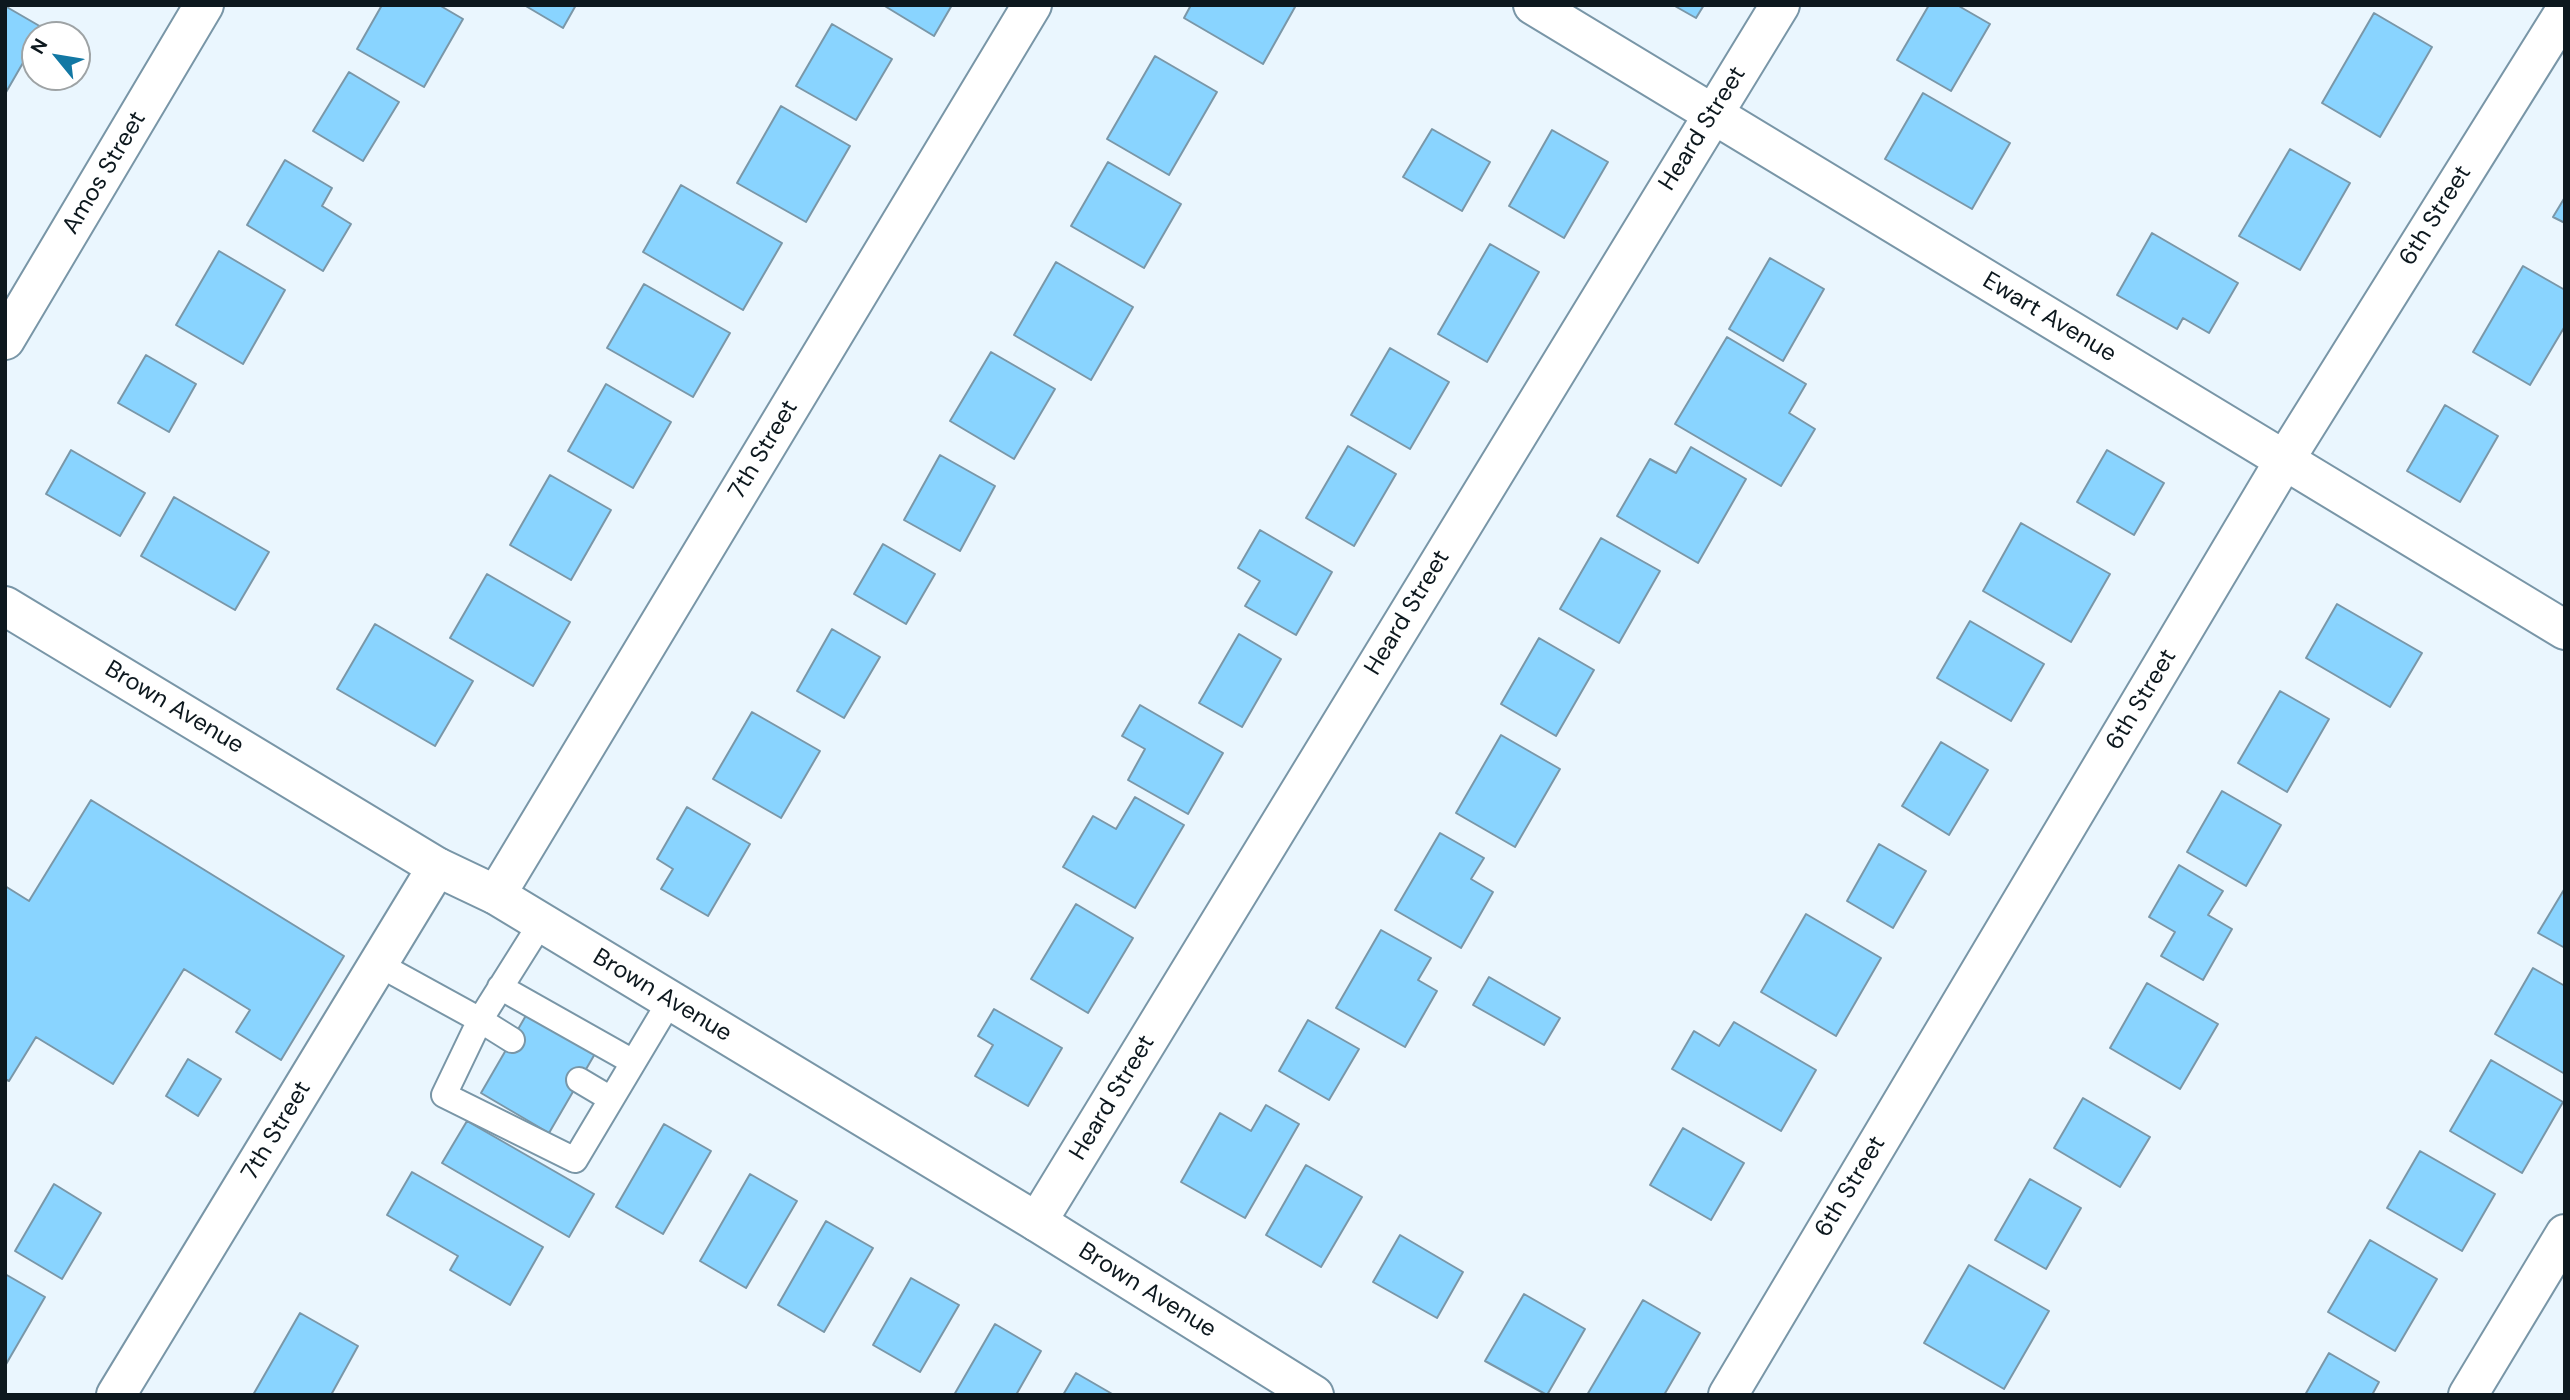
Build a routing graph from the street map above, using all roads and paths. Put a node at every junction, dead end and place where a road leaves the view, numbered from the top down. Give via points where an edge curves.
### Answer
1 (204, 5) edge
2 (1032, 5) edge
3 (1534, 5) edge
4 (1780, 5) edge
5 (2565, 11) edge
6 (1712, 115) junction
7 (5, 340) edge
8 (2284, 461) junction
9 (5, 606) edge
10 (2565, 630) edge
11 (437, 867) junction
12 (496, 895) junction
13 (541, 923) junction
14 (378, 964) junction
15 (500, 988) junction
16 (670, 1001) junction
17 (480, 1020) junction
18 (512, 1041) dead end
19 (633, 1062) junction
20 (579, 1080) dead end
21 (611, 1099) junction
22 (1037, 1222) junction
23 (2565, 1234) edge
24 (116, 1395) edge
25 (1314, 1395) edge
26 (1728, 1395) edge
27 (2468, 1395) edge

1 - 7 street, Amos Street
2 - 12 street, 7th Street
3 - 6 street, Ewart Avenue
4 - 6 street, Heard Street
5 - 8 street, 6th Street
6 - 8 street, Ewart Avenue
6 - 22 street, Heard Street
8 - 10 street, Ewart Avenue
8 - 26 street, 6th Street
9 - 11 street, Brown Avenue
11 - 12 street, Brown Avenue
11 - 14 street, 7th Street
12 - 13 street, Brown Avenue
13 - 15 lane
13 - 16 street, Brown Avenue
14 - 17 lane
14 - 24 street, 7th Street
15 - 17 lane
15 - 19 lane
16 - 19 lane
16 - 22 street, Brown Avenue
17 - 18 lane
17 - 21 lane via 444,1095 575,1160
19 - 21 lane
20 - 21 lane
22 - 25 street, Brown Avenue
23 - 27 street

